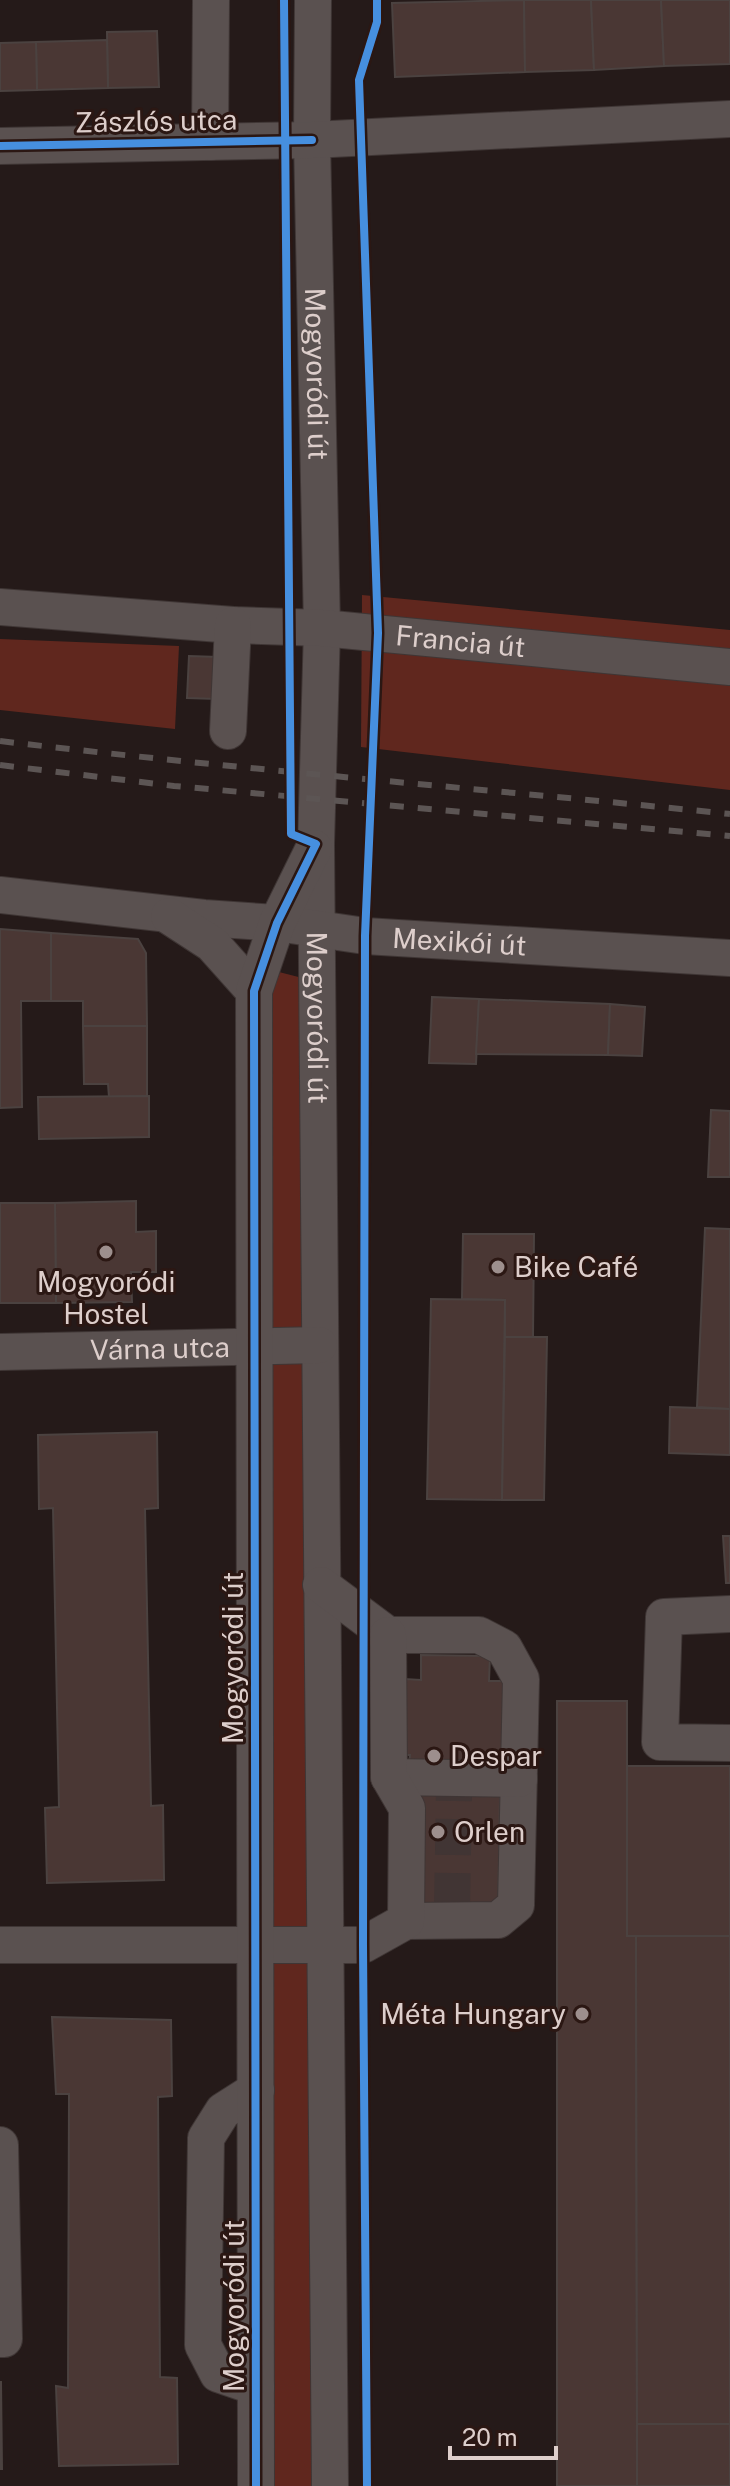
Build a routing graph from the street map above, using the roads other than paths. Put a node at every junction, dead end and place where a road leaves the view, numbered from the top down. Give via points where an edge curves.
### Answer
1 (211, 0) edge
2 (313, 0) edge
3 (730, 119) edge
4 (312, 140) junction
5 (210, 142) junction
6 (0, 146) edge
7 (0, 607) edge
8 (233, 625) junction
9 (322, 628) junction
10 (730, 667) edge
11 (228, 731) dead end
12 (316, 844) junction
13 (0, 895) edge
14 (164, 913) junction
15 (218, 919) junction
16 (277, 923) junction
17 (318, 929) junction
18 (730, 958) edge
19 (254, 991) junction
20 (319, 1345) junction
21 (254, 1348) junction
22 (0, 1352) edge
23 (321, 1585) junction
24 (730, 1614) edge
25 (388, 1635) junction
26 (730, 1743) edge
27 (389, 1777) junction
28 (519, 1779) junction
29 (406, 1921) junction
30 (255, 1944) junction
31 (0, 1945) edge
32 (325, 1946) junction
33 (256, 2090) junction
34 (0, 2145) edge
35 (0, 2339) edge
36 (256, 2387) junction
37 (256, 2486) edge
38 (330, 2486) edge

1 - 5 street
2 - 4 street, Mogyoródi út
3 - 4 street, Zászlós utca
4 - 5 street, Zászlós utca
4 - 9 street, Mogyoródi út
5 - 6 street, Zászlós utca
7 - 8 street, Francia út
8 - 9 street, Francia út
8 - 11 street
9 - 10 street, Francia út
9 - 12 street, Mogyoródi út
12 - 15 street via 280,888 247,911
12 - 16 street, Mogyoródi út
12 - 17 street, Mogyoródi út
13 - 14 street, Mexikói út
14 - 15 street, Mexikói út
14 - 19 street via 212,944
15 - 16 street, Mexikói út
16 - 17 street, Mexikói út
16 - 19 street, Mogyoródi út
17 - 18 street, Mexikói út
17 - 20 street, Mogyoródi út
19 - 21 street, Mogyoródi út
20 - 21 street, Várna utca
20 - 23 street, Mogyoródi út
21 - 22 street, Várna utca
21 - 30 street, Mogyoródi út
23 - 25 street
23 - 32 street, Mogyoródi út
24 - 26 street via 664,1617 660,1742
25 - 27 street
25 - 28 street via 479,1635 504,1648 521,1679
27 - 28 street via 454,1786
27 - 29 street via 407,1808
28 - 29 street via 516,1905 498,1920 452,1915
29 - 32 street via 363,1945
30 - 31 street
30 - 32 street
30 - 33 street, Mogyoródi út
32 - 38 street, Mogyoródi út
33 - 36 street, Mogyoródi út
33 - 36 street via 223,2111 206,2138 203,2345 218,2374
34 - 35 street
36 - 37 street, Mogyoródi út

